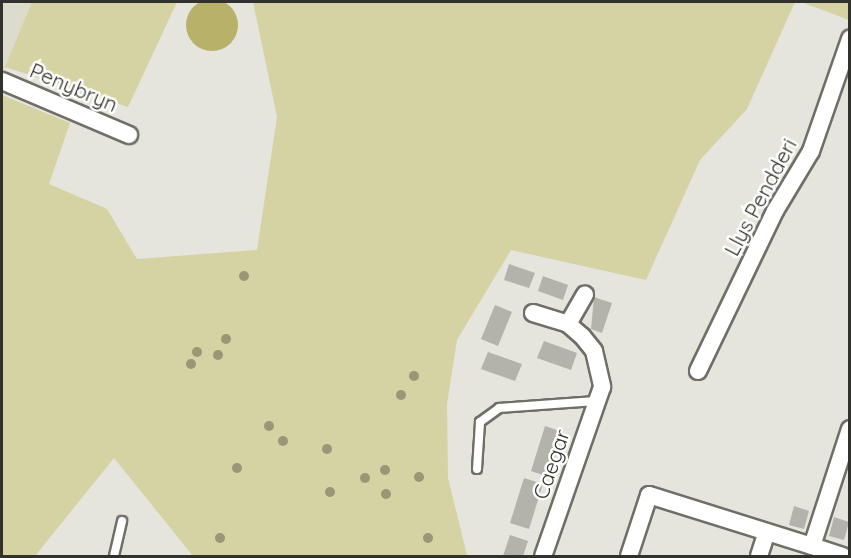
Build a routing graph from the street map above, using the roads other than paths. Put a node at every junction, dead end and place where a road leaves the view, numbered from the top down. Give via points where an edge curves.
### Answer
1 (849, 39) edge
2 (2, 81) edge
3 (129, 135) dead end
4 (585, 295) dead end
5 (533, 313) dead end
6 (568, 324) junction
7 (698, 371) dead end
8 (599, 394) junction
9 (849, 429) edge
10 (477, 469) dead end
11 (122, 521) dead end
12 (767, 532) junction
13 (812, 546) junction
14 (114, 556) edge
15 (543, 556) edge
16 (629, 556) edge
17 (759, 556) edge
18 (843, 556) edge

1 - 7 street, Llys Pendderi via 811,151 775,211
2 - 3 street, Penybryn
4 - 6 street
5 - 6 street
6 - 8 street via 594,351
8 - 10 lane via 499,408 480,422
8 - 15 street, Caegar
9 - 13 street
11 - 14 lane
12 - 13 street
12 - 16 street via 649,495
12 - 17 street
13 - 18 street

